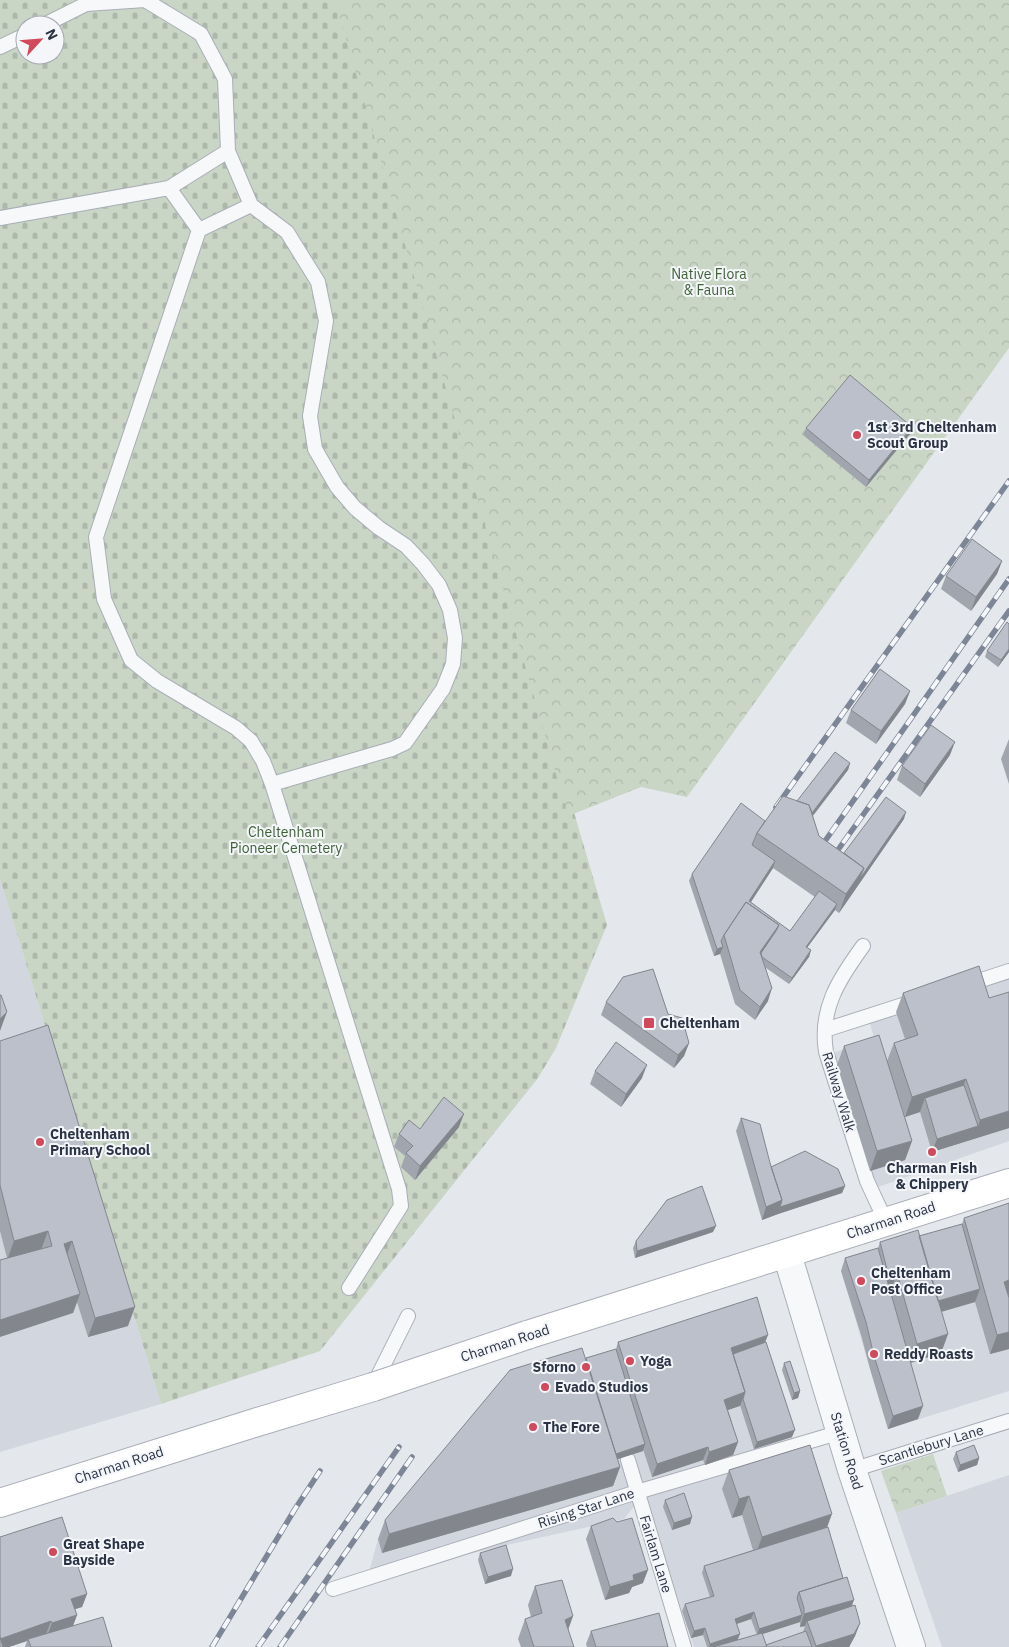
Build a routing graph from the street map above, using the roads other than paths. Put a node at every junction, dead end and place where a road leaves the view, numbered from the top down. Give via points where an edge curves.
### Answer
1 (64, 15) edge
2 (15, 40) edge
3 (0, 47) edge
4 (228, 151) junction
5 (169, 188) junction
6 (250, 205) junction
7 (0, 218) edge
8 (199, 230) junction
9 (272, 784) junction
10 (862, 946) dead end
11 (1009, 971) edge
12 (952, 990) edge
13 (924, 999) edge
14 (825, 1030) junction
15 (1009, 1183) edge
16 (886, 1222) junction
17 (787, 1254) junction
18 (349, 1288) dead end
19 (408, 1316) dead end
20 (373, 1387) junction
21 (1009, 1421) edge
22 (841, 1432) junction
23 (628, 1460) dead end
24 (852, 1470) junction
25 (637, 1492) junction
26 (0, 1503) edge
27 (333, 1589) dead end
28 (684, 1647) edge
29 (911, 1647) edge

1 - 4 lane via 86,4 145,0 201,34 225,79
2 - 3 lane
4 - 5 lane
4 - 6 lane
5 - 7 lane
5 - 8 lane
6 - 8 lane
6 - 9 lane via 287,232 318,282 326,321 310,416 315,449 337,487 355,508 406,546 424,564 439,585 450,610 455,638 453,664 443,689 404,744
8 - 9 lane via 96,537 104,599 131,660 157,681 236,728 251,741
9 - 18 lane via 400,1189 402,1206
10 - 14 lane, Railway Walk via 833,992 827,1008
11 - 12 lane
13 - 14 lane
14 - 16 lane, Railway Walk via 826,1052 867,1181
15 - 16 main road, Charman Road
16 - 17 main road, Charman Road
17 - 20 main road, Charman Road, bridge
17 - 22 street, Station Road
19 - 20 lane
20 - 26 main road, Charman Road
21 - 24 lane, Scantlebury Lane
22 - 24 street, Station Road
22 - 25 lane, Rising Star Lane
23 - 25 lane, Fairlam Lane
24 - 29 street, Station Road
25 - 27 lane, Rising Star Lane
25 - 28 lane, Fairlam Lane

